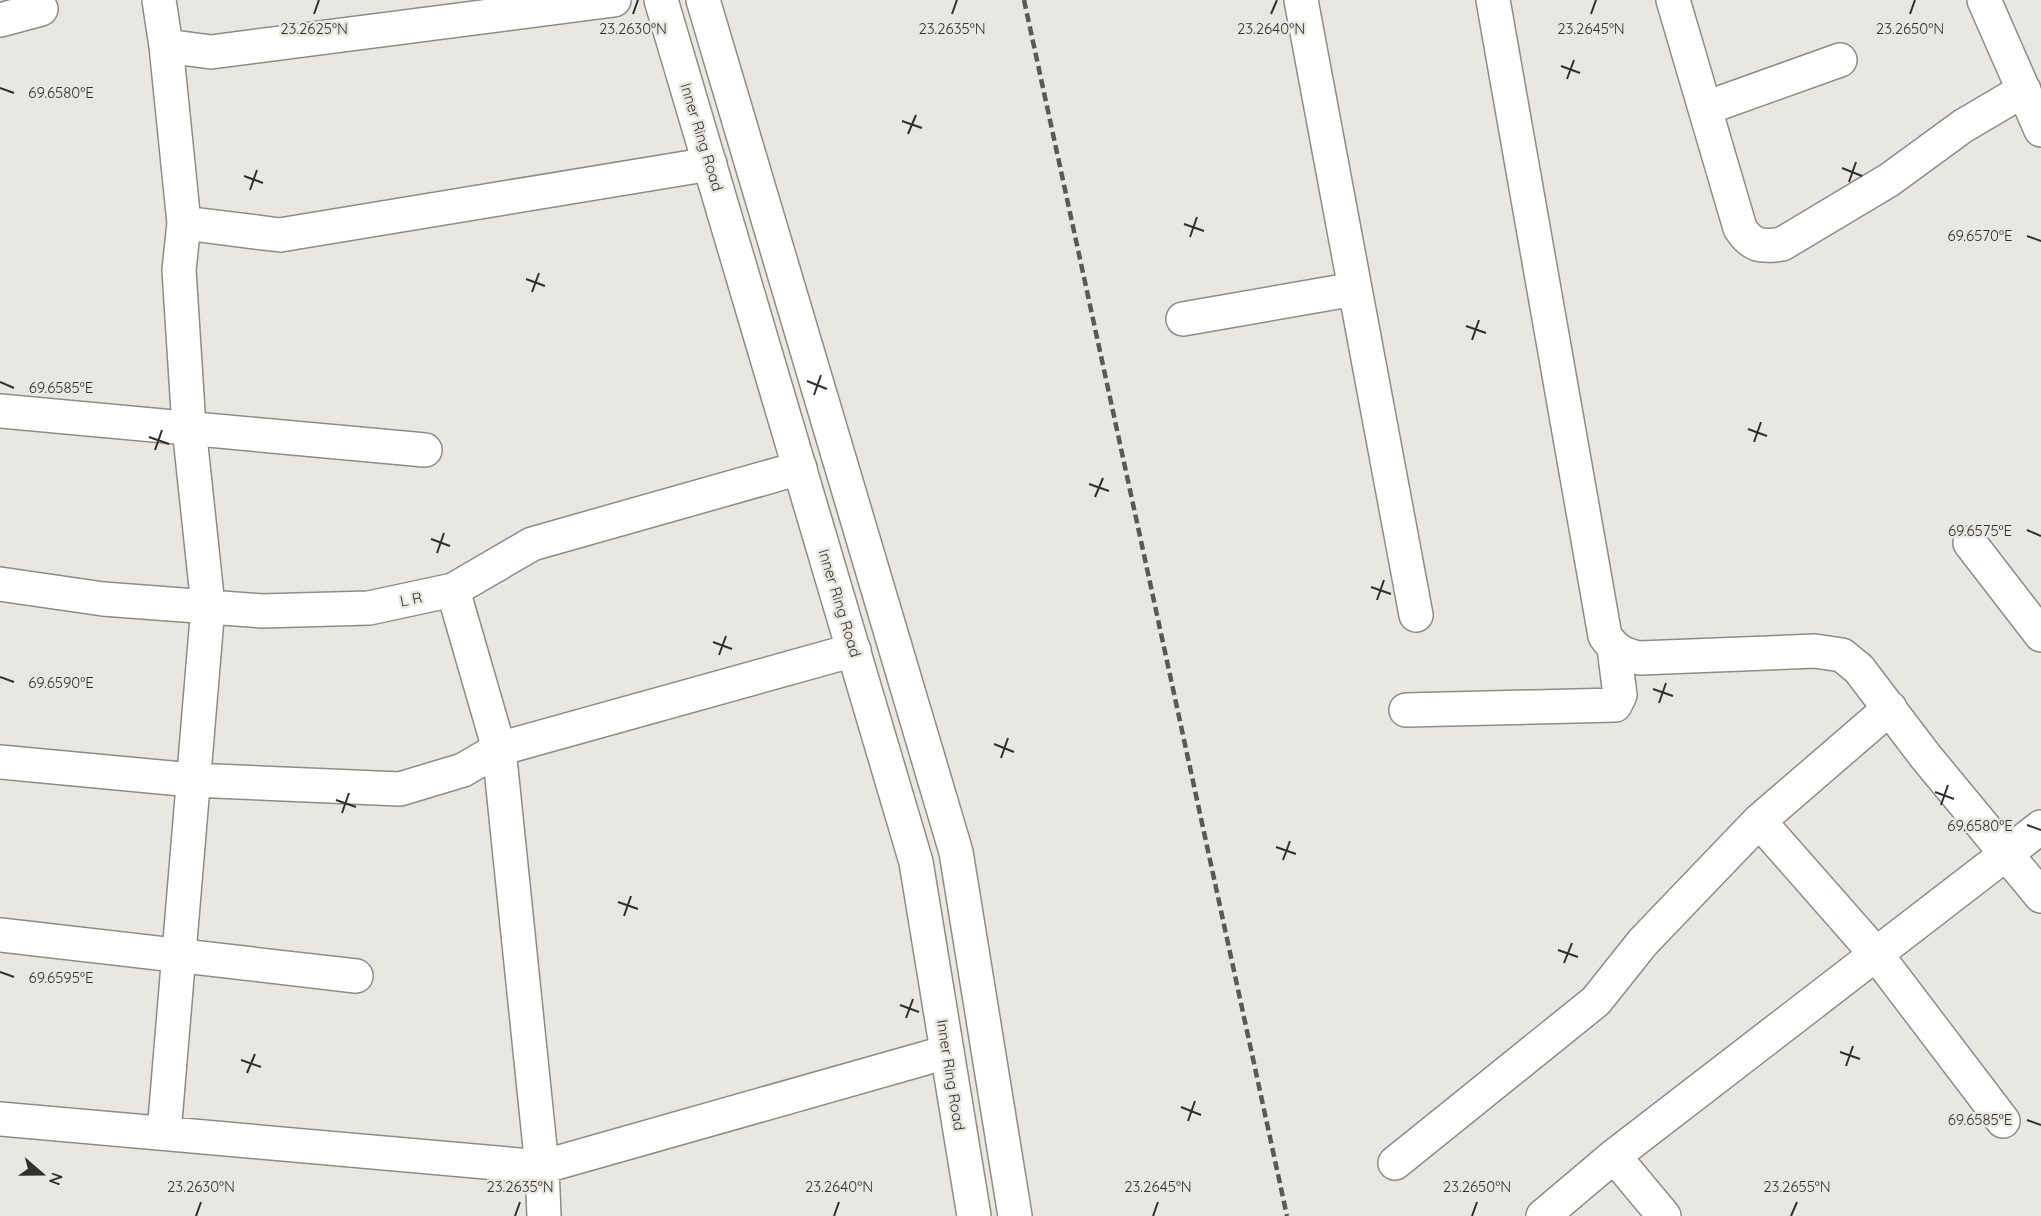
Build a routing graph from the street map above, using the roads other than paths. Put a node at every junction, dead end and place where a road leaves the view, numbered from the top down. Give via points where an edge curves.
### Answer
1 (159, 0) edge
2 (614, 0) edge
3 (661, 0) edge
4 (703, 0) edge
5 (1301, 0) edge
6 (1493, 0) edge
7 (1672, 0) edge
8 (1984, 0) edge
9 (41, 9) dead end
10 (0, 20) edge
11 (166, 46) junction
12 (1840, 60) dead end
13 (2024, 90) junction
14 (1706, 108) junction
15 (2041, 130) edge
16 (710, 164) junction
17 (184, 223) junction
18 (1355, 289) junction
19 (1183, 319) dead end
20 (0, 411) edge
21 (189, 427) junction
22 (425, 450) dead end
23 (800, 468) junction
24 (1970, 543) dead end
25 (0, 584) edge
26 (453, 590) junction
27 (208, 606) junction
28 (1416, 615) dead end
29 (2041, 635) edge
30 (1614, 648) junction
31 (854, 650) junction
32 (1890, 708) junction
33 (1406, 710) dead end
34 (499, 749) junction
35 (0, 762) edge
36 (192, 780) junction
37 (1759, 821) junction
38 (2041, 827) edge
39 (2006, 854) junction
40 (2041, 896) edge
41 (0, 935) edge
42 (1876, 954) junction
43 (178, 955) junction
44 (356, 976) dead end
45 (947, 1052) junction
46 (0, 1119) edge
47 (2003, 1121) dead end
48 (164, 1133) junction
49 (1614, 1156) junction
50 (1395, 1163) dead end
51 (542, 1167) junction
52 (544, 1216) edge
53 (974, 1216) edge
54 (1015, 1216) edge
55 (1543, 1216) edge
56 (1664, 1216) edge

1 - 11 street
2 - 11 street via 211,52
3 - 16 street, Inner Ring Road
4 - 54 street via 956,852
5 - 18 street
6 - 30 street via 1605,636
7 - 14 street
8 - 13 street
9 - 10 street
11 - 17 street
12 - 14 street
13 - 14 street via 1963,126 1850,204 1782,244 1762,247 1747,239 1740,228
13 - 15 street
16 - 17 street via 280,236
16 - 23 street, Inner Ring Road
17 - 21 street via 179,270
18 - 19 street
18 - 28 street
20 - 21 street
21 - 22 street
21 - 27 street
23 - 26 street, L R via 532,544
23 - 31 street, Inner Ring Road
24 - 29 street
25 - 27 street, L R via 103,599
26 - 27 street, L R via 369,608 262,610
26 - 34 street
27 - 36 street
30 - 32 street via 1640,658 1815,651 1842,655 1859,669
30 - 33 street via 1620,695 1616,705
31 - 34 street
31 - 45 street, Inner Ring Road via 916,862
32 - 37 street
32 - 39 street
34 - 36 street via 463,770 400,789
34 - 51 street
35 - 36 street
36 - 43 street
37 - 42 street
37 - 50 street via 1643,942 1596,1000
38 - 39 street
39 - 40 street
39 - 42 street
41 - 43 street
42 - 47 street
42 - 49 street
43 - 44 street
43 - 48 street
45 - 51 street
45 - 53 street, Inner Ring Road
46 - 48 street
48 - 51 street
49 - 55 street
49 - 56 street
51 - 52 street

